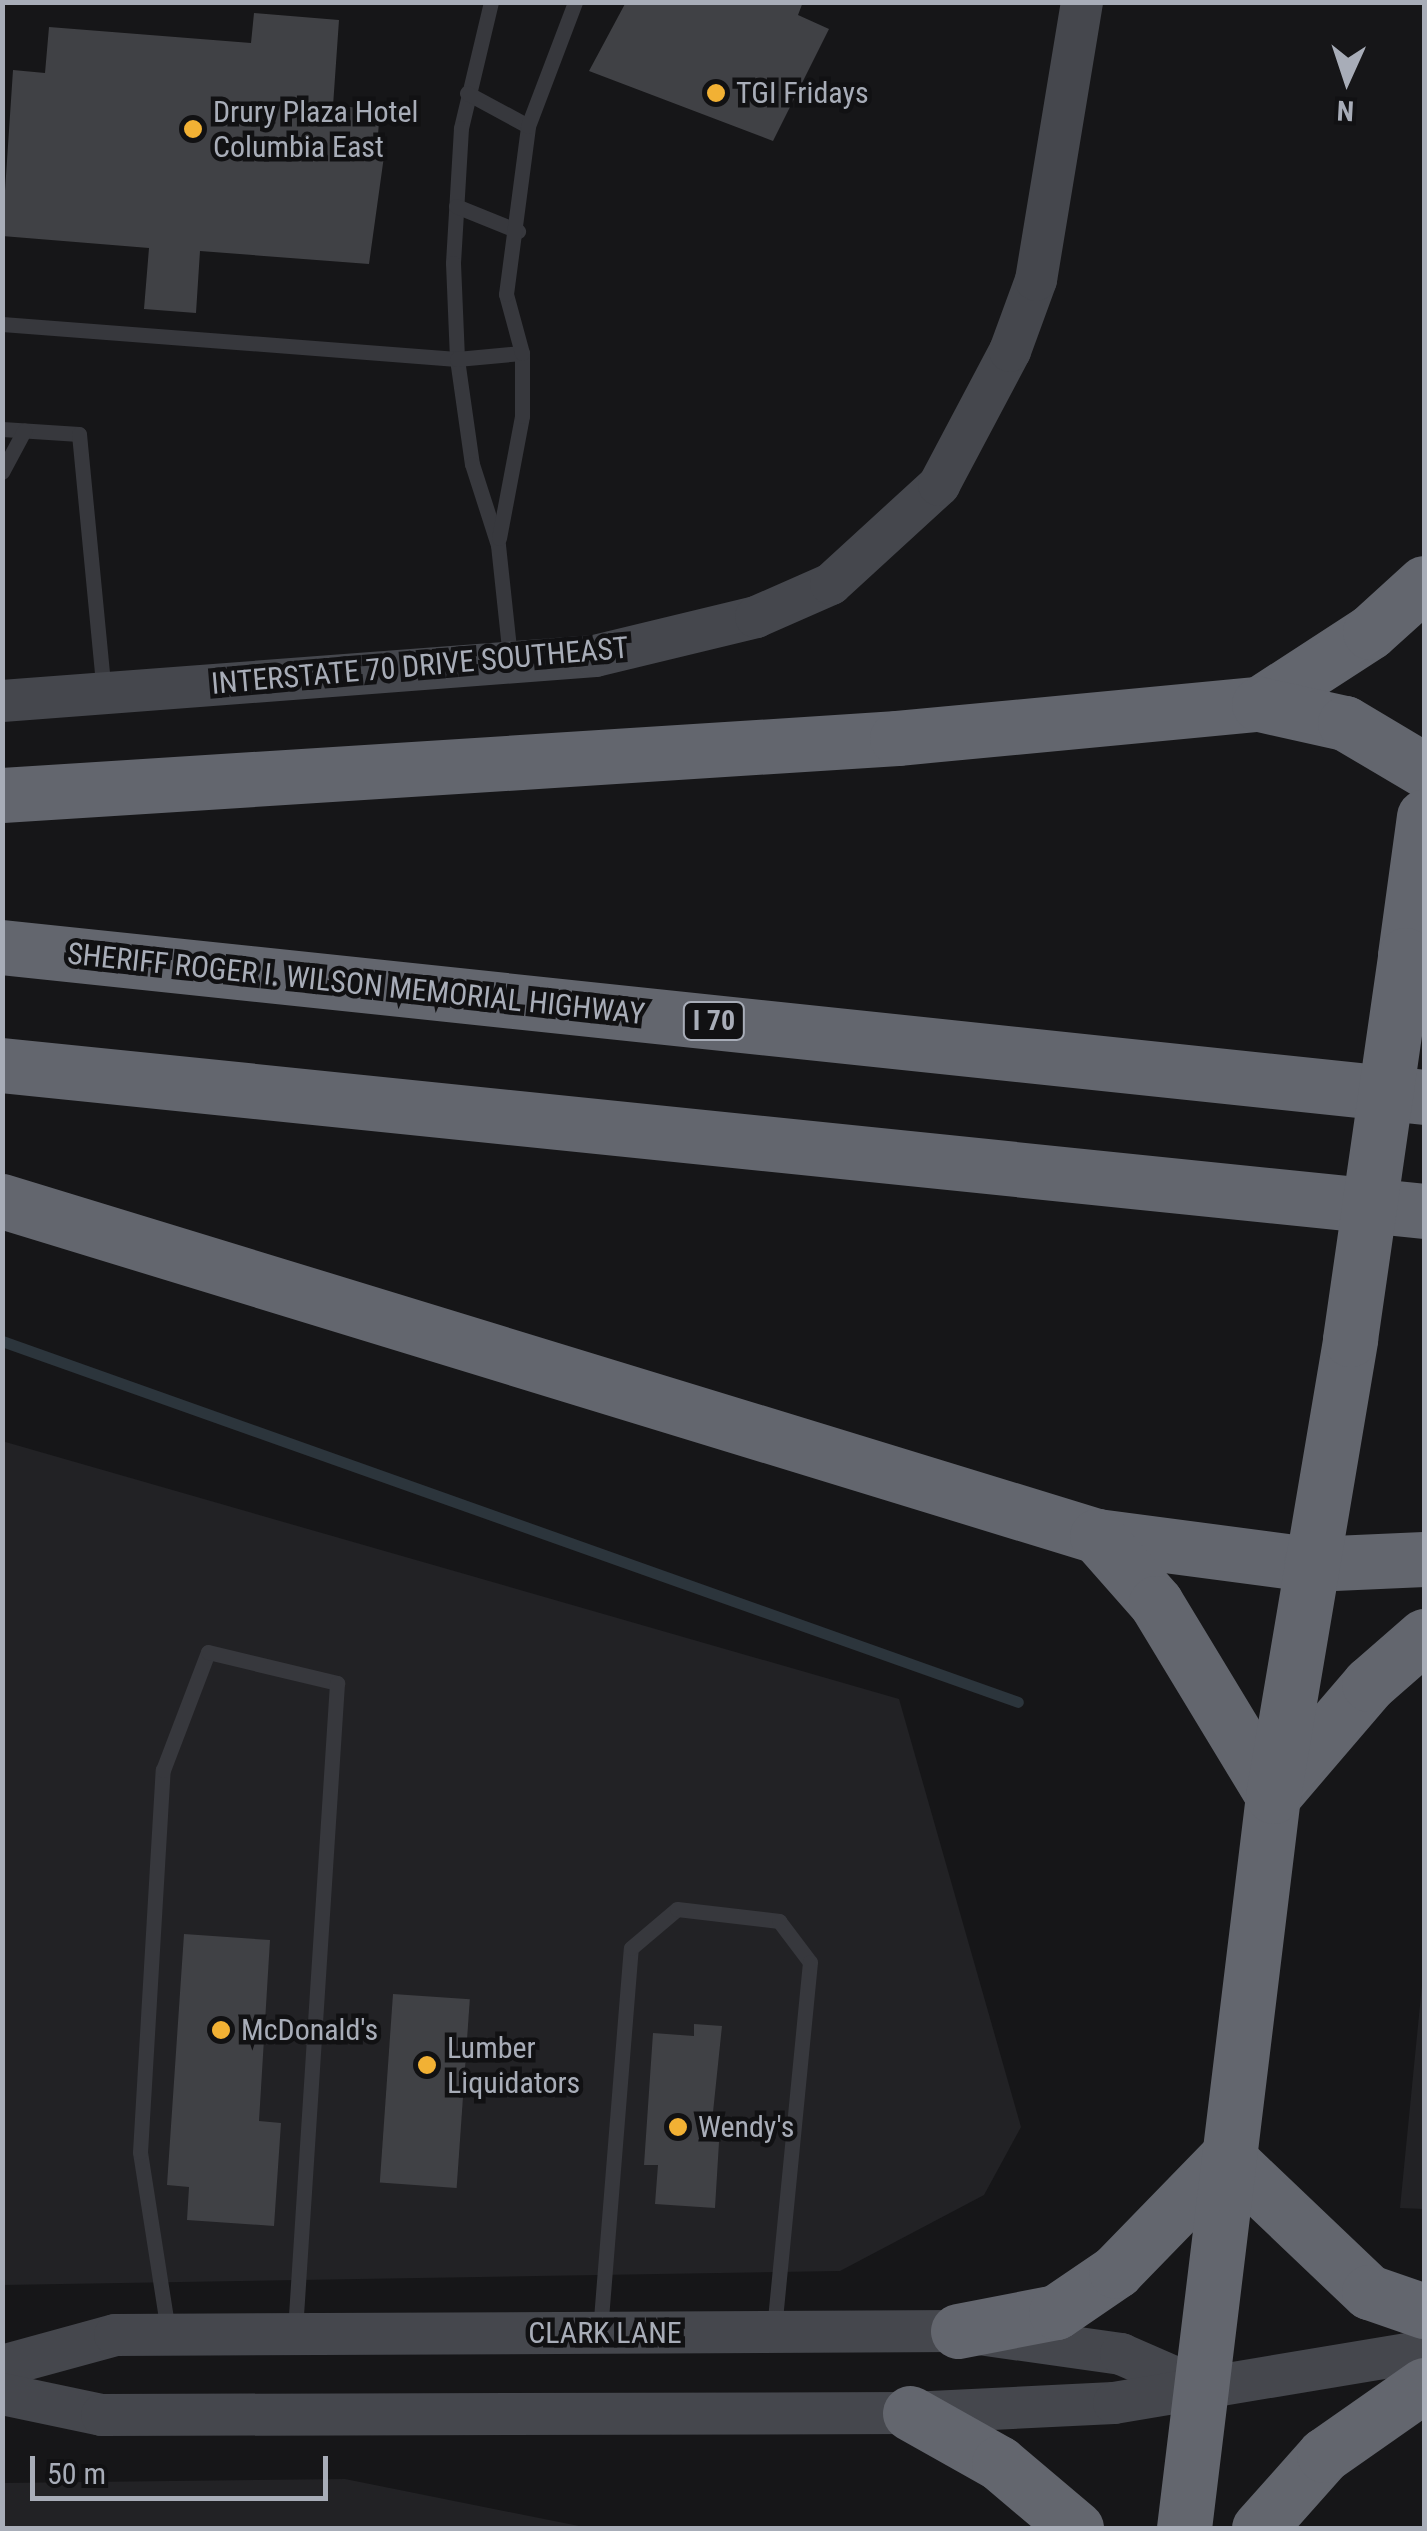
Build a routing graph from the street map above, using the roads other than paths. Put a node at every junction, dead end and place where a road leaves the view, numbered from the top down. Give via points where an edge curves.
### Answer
1 (491, 2) edge
2 (574, 2) edge
3 (1082, 2) edge
4 (467, 93) junction
5 (528, 126) junction
6 (456, 206) junction
7 (518, 231) junction
8 (2, 324) edge
9 (522, 354) junction
10 (457, 358) junction
11 (2, 429) edge
12 (24, 431) junction
13 (2, 472) edge
14 (498, 545) junction
15 (1424, 583) edge
16 (511, 662) junction
17 (104, 694) junction
18 (2, 701) edge
19 (1259, 704) junction
20 (1424, 770) edge
21 (2, 794) edge
22 (1424, 816) edge
23 (2, 947) edge
24 (2, 1065) edge
25 (1424, 1097) edge
26 (2, 1201) edge
27 (1424, 1211) edge
28 (1098, 1536) junction
29 (1424, 1559) edge
30 (1311, 1564) junction
31 (1424, 1636) edge
32 (1273, 1796) junction
33 (1227, 2157) junction
34 (1424, 2311) edge
35 (958, 2331) junction
36 (774, 2332) junction
37 (600, 2333) junction
38 (294, 2334) junction
39 (169, 2335) junction
40 (1424, 2351) edge
41 (2, 2366) edge
42 (1424, 2385) edge
43 (1202, 2389) junction
44 (2, 2394) edge
45 (910, 2412) junction
46 (1076, 2528) edge
47 (1184, 2528) edge
48 (1259, 2528) edge

1 - 4 lane
2 - 5 lane
3 - 16 main road, INTERSTATE 70 DRIVE SOUTHEAST via 1036,280 978,422 939,485 831,584 756,617 595,656
4 - 5 lane
4 - 6 lane
5 - 7 lane
6 - 7 lane
6 - 10 lane
7 - 9 lane via 506,294
8 - 10 lane
9 - 10 lane
9 - 14 lane via 522,416
10 - 14 lane via 472,464
11 - 12 lane
12 - 13 lane
12 - 17 lane via 79,434
14 - 16 lane
15 - 19 highway via 1370,632
16 - 17 main road, INTERSTATE 70 DRIVE SOUTHEAST
17 - 18 main road, INTERSTATE 70 DRIVE SOUTHEAST
19 - 20 highway via 1345,724
19 - 21 highway via 898,738
22 - 30 highway, bridge via 1350,1340
23 - 25 highway, SHERIFF ROGER I. WILSON MEMORIAL HIGHWAY / I 70
24 - 27 highway
26 - 28 highway
28 - 30 highway
28 - 32 highway via 1156,1603
29 - 30 highway
30 - 32 highway
31 - 32 highway via 1369,1684
32 - 33 highway
33 - 34 highway via 1369,2292
33 - 35 highway via 1116,2271 1056,2312
33 - 43 highway
35 - 36 main road, CLARK LANE
35 - 43 main road, CLARK LANE via 1120,2354
36 - 37 main road, CLARK LANE
36 - 37 lane via 810,1962 780,1920 676,1908 631,1948
37 - 38 main road, CLARK LANE
38 - 39 main road, CLARK LANE
38 - 39 lane via 337,1682 208,1652 162,1770 141,2133
39 - 41 main road, CLARK LANE via 115,2335
40 - 43 main road
42 - 48 highway via 1324,2456
43 - 45 main road
43 - 47 highway
44 - 45 main road via 102,2415
45 - 46 highway via 999,2464

